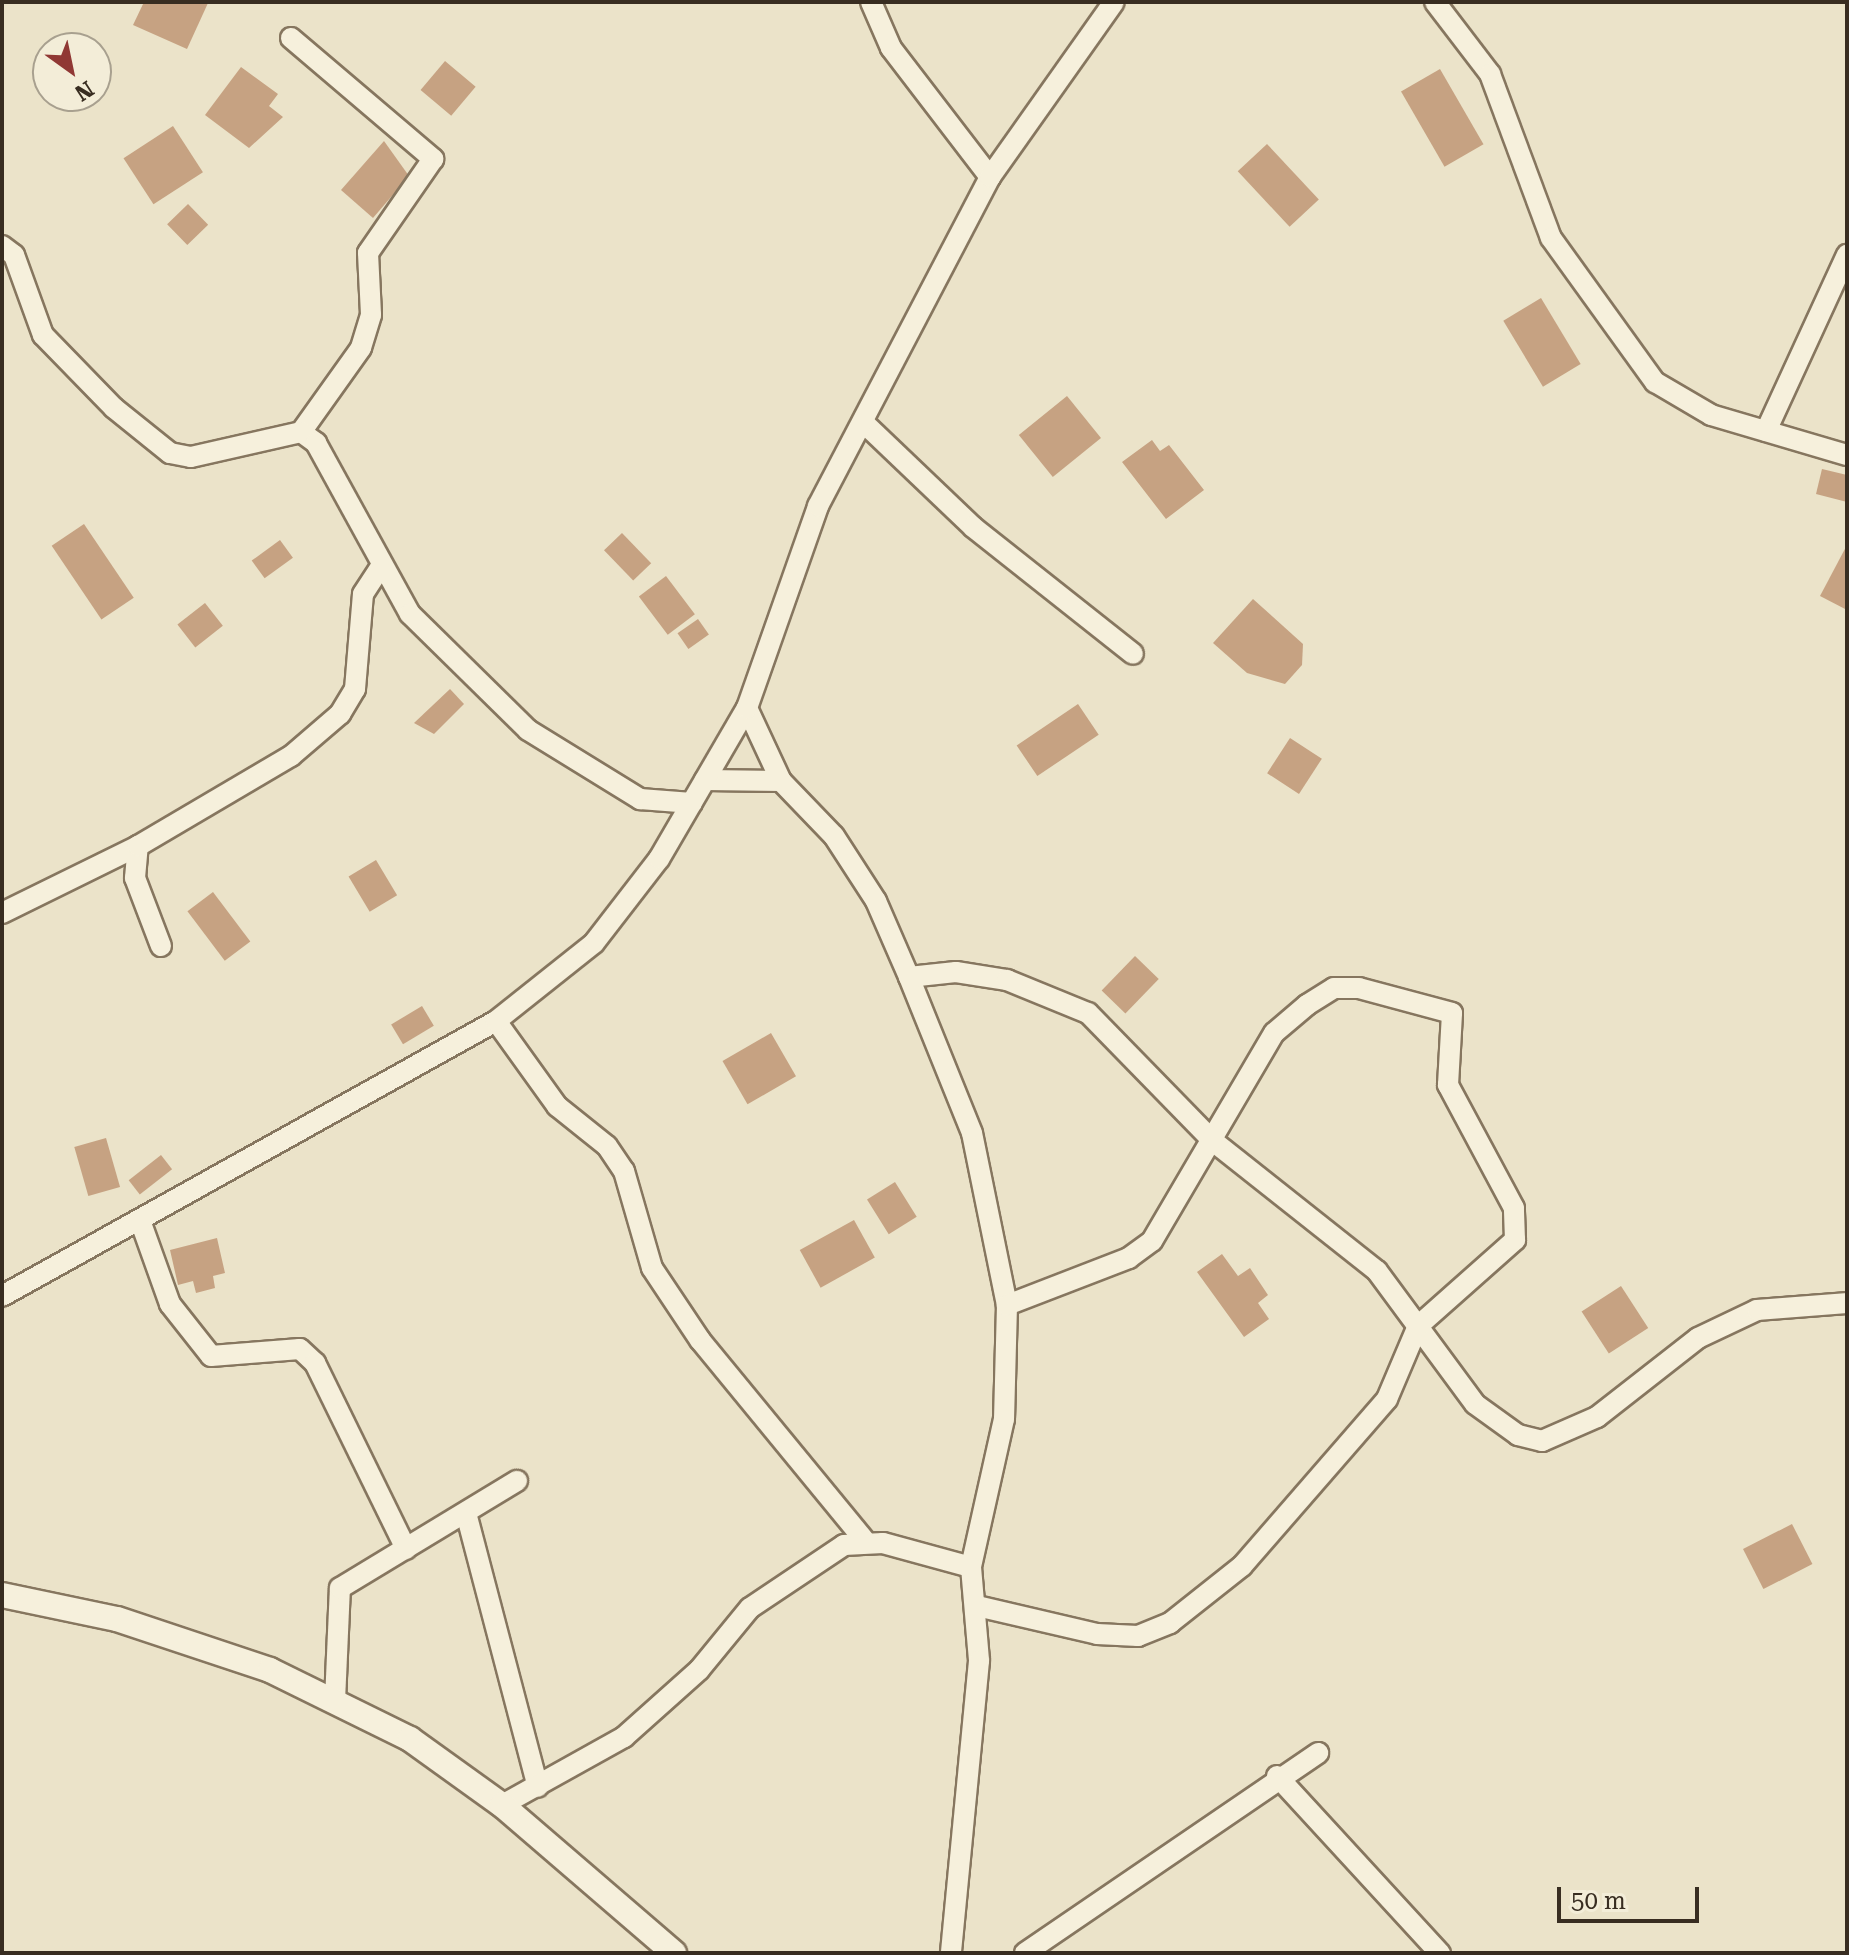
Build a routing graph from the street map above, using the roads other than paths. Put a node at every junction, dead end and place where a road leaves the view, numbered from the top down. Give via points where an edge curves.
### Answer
1 (871, 2) edge
2 (1114, 2) edge
3 (1435, 2) edge
4 (291, 38) dead end
5 (990, 177) junction
6 (2, 246) edge
7 (1847, 255) edge
8 (865, 424) junction
9 (1766, 431) junction
10 (301, 432) junction
11 (1847, 455) edge
12 (379, 569) junction
13 (1133, 654) dead end
14 (747, 708) junction
15 (705, 780) junction
16 (781, 781) junction
17 (692, 803) junction
18 (138, 846) junction
19 (2, 913) edge
20 (161, 946) dead end
21 (909, 977) junction
22 (496, 1021) junction
23 (1213, 1141) junction
24 (141, 1223) junction
25 (2, 1296) edge
26 (1847, 1303) edge
27 (1007, 1305) junction
28 (1418, 1326) junction
29 (517, 1481) dead end
30 (466, 1513) junction
31 (866, 1542) junction
32 (406, 1549) junction
33 (971, 1567) junction
34 (2, 1595) edge
35 (977, 1606) junction
36 (335, 1701) junction
37 (1318, 1753) dead end
38 (1277, 1776) junction
39 (538, 1787) junction
40 (502, 1805) junction
41 (674, 1953) edge
42 (951, 1953) edge
43 (1025, 1953) edge
44 (1440, 1953) edge

1 - 5 street via 891,48
2 - 5 street
3 - 9 street via 1490,74 1551,238 1655,382 1678,401
4 - 10 street via 433,159 368,253 371,315 361,348
5 - 8 street
6 - 10 street via 14,255 43,335 170,453 191,457
7 - 9 street
8 - 13 street via 973,527
8 - 14 street via 818,506
9 - 11 street
10 - 12 street via 316,443
12 - 17 street via 410,614 528,730 640,799
12 - 18 street via 363,594 355,689 340,714 291,756
14 - 15 street
14 - 16 street
15 - 16 street
15 - 17 street
16 - 21 street via 834,836 876,901
17 - 22 street via 594,943
18 - 19 street
18 - 20 street via 135,878
21 - 23 street via 956,972 1007,980 1088,1013
21 - 27 street via 972,1133
22 - 24 street
22 - 31 street via 557,1106 607,1146 624,1171 652,1268 700,1340
23 - 27 street via 1152,1241 1129,1258
23 - 28 street via 1377,1271
23 - 28 street via 1274,1033 1334,988 1446,1008 1454,1019 1448,1085 1518,1223 1515,1240
24 - 25 street
24 - 32 street via 170,1304 211,1356 300,1349 315,1363
26 - 28 street via 1757,1310 1698,1338 1597,1417 1542,1441 1518,1435 1475,1404
27 - 33 street via 1004,1419
28 - 35 street via 1387,1399 1242,1566 1170,1623 1138,1636 1097,1634
29 - 30 street
30 - 32 street
30 - 39 street
31 - 33 street
31 - 39 street via 829,1553 750,1608 663,1705
32 - 36 street via 340,1588
33 - 35 street
34 - 36 street via 117,1619 270,1670
35 - 42 street
36 - 40 street via 410,1739
37 - 38 street
38 - 43 street
38 - 44 street
39 - 40 street
40 - 41 street

